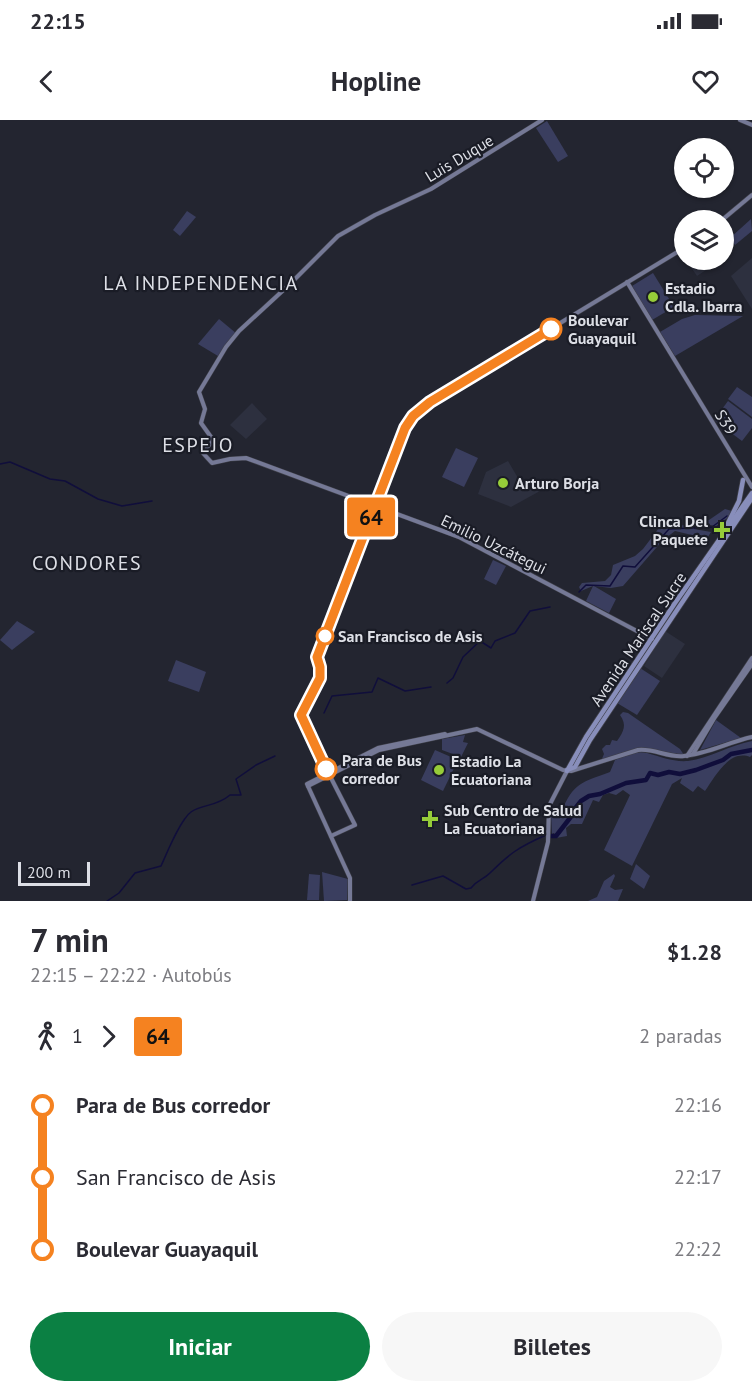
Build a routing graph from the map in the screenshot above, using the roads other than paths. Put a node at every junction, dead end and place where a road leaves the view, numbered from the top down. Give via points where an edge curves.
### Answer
1 (542, 120) edge
2 (740, 120) edge
3 (752, 125) edge
4 (752, 195) edge
5 (734, 210) edge
6 (674, 254) edge
7 (627, 282) junction
8 (212, 463) joint
9 (743, 480) dead end
10 (752, 487) edge
11 (752, 493) edge
12 (752, 498) edge
13 (375, 505) junction
14 (741, 512) junction
15 (732, 522) junction
16 (654, 640) junction
17 (752, 658) edge
18 (752, 664) edge
19 (752, 737) edge
20 (690, 755) junction
21 (567, 771) junction
22 (329, 774) junction
23 (331, 836) junction
24 (350, 901) edge
25 (532, 901) edge

1 - 8 street, Luis Duque via 417,196 338,236 231,340 199,392 205,408 201,423 212,442 202,452
2 - 3 street
4 - 5 street
6 - 7 street
7 - 10 street, S39
7 - 13 street via 418,411 405,428
8 - 13 street, Emilio Uzcátegui via 246,458
9 - 15 main road
11 - 14 main road, Avenida Mariscal Sucre
12 - 14 main road, Avenida Mariscal Sucre
13 - 16 street, Emilio Uzcátegui via 459,537
13 - 22 street via 317,657 320,678 302,712 303,722
14 - 15 main road, Avenida Mariscal Sucre
15 - 16 main road, Avenida Mariscal Sucre
15 - 16 main road, Avenida Mariscal Sucre
16 - 21 main road, Avenida Mariscal Sucre
17 - 20 street
18 - 20 street
19 - 20 street
20 - 21 street via 642,749
21 - 22 street via 477,729 379,750
21 - 22 street via 478,727 378,748
21 - 25 street, Avenida Mariscal Sucre via 549,806 548,842
22 - 23 street via 307,785
22 - 23 street via 354,825
23 - 24 street via 351,878

